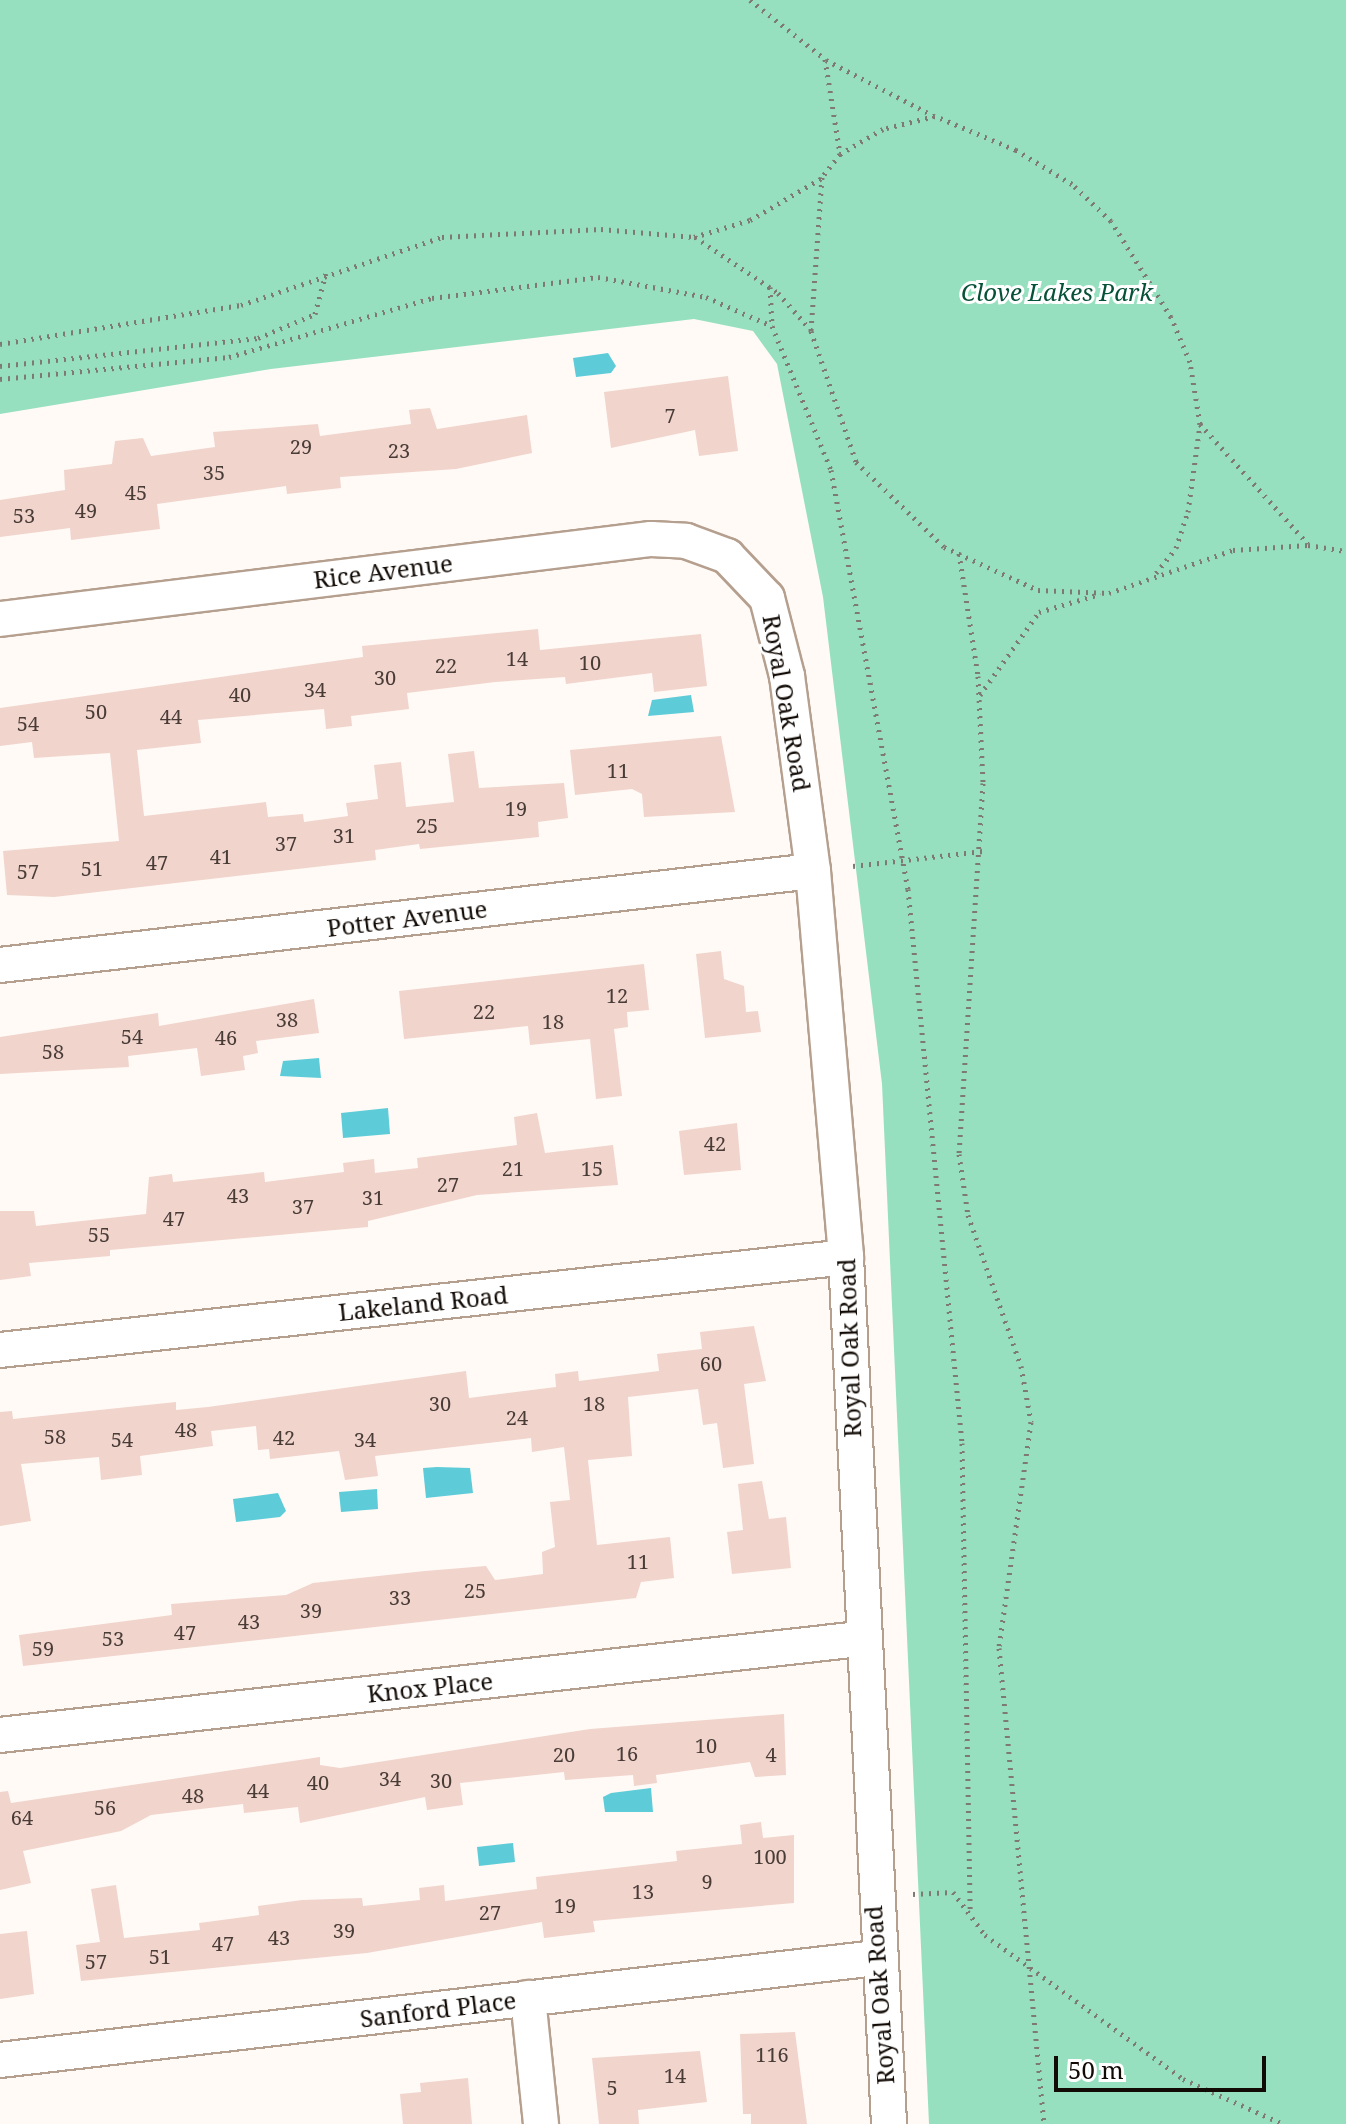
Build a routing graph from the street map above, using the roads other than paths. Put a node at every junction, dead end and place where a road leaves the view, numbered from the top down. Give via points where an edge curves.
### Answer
1 (755, 580) joint
2 (0, 619) edge
3 (813, 871) junction
4 (0, 965) edge
5 (846, 1257) junction
6 (0, 1350) edge
7 (860, 1639) junction
8 (0, 1735) edge
9 (876, 1958) junction
10 (528, 1998) junction
11 (0, 2060) edge
12 (541, 2124) edge
13 (889, 2124) edge

1 - 2 street, Rice Avenue via 709,548 651,539
1 - 3 street, Royal Oak Road via 776,617
3 - 4 street, Potter Avenue
3 - 5 street, Royal Oak Road
5 - 6 street, Lakeland Road
5 - 7 street, Royal Oak Road
7 - 8 street, Knox Place
7 - 9 street, Royal Oak Road
9 - 10 street, Sanford Place
9 - 13 street, Royal Oak Road
10 - 11 street, Sanford Place
10 - 12 street

